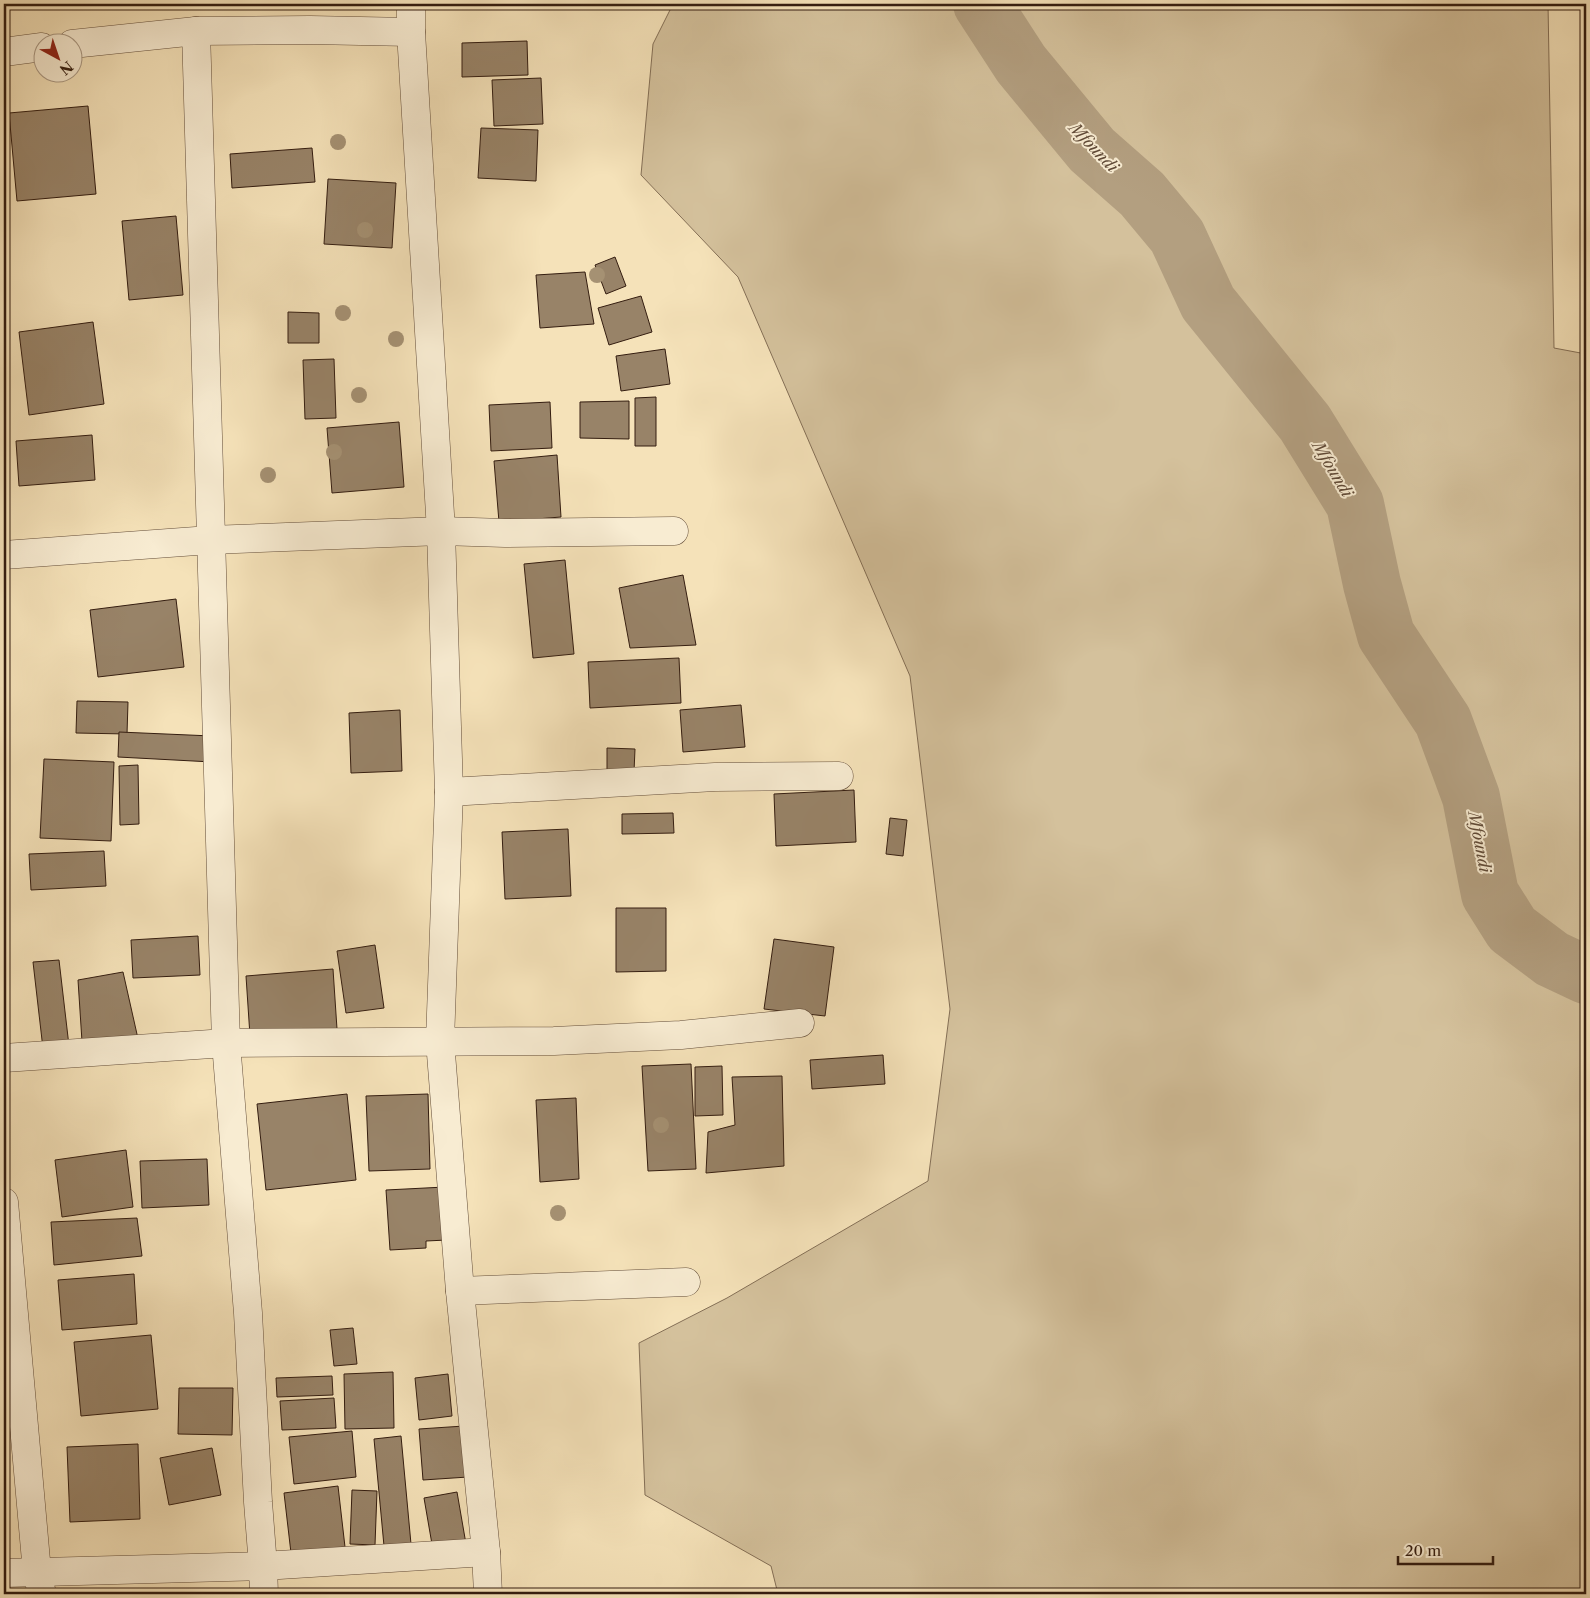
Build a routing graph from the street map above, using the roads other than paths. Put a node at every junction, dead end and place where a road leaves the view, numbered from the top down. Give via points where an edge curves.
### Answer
1 (411, 4) edge
2 (196, 31) junction
3 (412, 32) junction
4 (82, 43) edge
5 (32, 49) edge
6 (4, 52) edge
7 (674, 530) dead end
8 (441, 531) junction
9 (210, 540) junction
10 (4, 554) edge
11 (839, 776) dead end
12 (449, 792) junction
13 (800, 1023) dead end
14 (440, 1041) junction
15 (226, 1043) junction
16 (4, 1058) edge
17 (4, 1202) edge
18 (686, 1282) dead end
19 (460, 1291) junction
20 (486, 1552) junction
21 (263, 1566) junction
22 (4, 1573) edge
23 (39, 1583) edge
24 (264, 1594) edge
25 (488, 1594) edge

1 - 3 street
2 - 3 street
2 - 4 street
2 - 9 street
3 - 8 street
5 - 6 street
7 - 8 street
8 - 9 street
8 - 12 street
9 - 10 street
9 - 15 street
11 - 12 street via 715,777
12 - 14 street
13 - 14 street via 681,1035 554,1041
14 - 15 street
14 - 19 street
15 - 16 street
15 - 21 street via 248,1313
17 - 23 street
18 - 19 street
19 - 20 street
20 - 21 street
20 - 25 street
21 - 23 street
21 - 24 street
22 - 23 street

